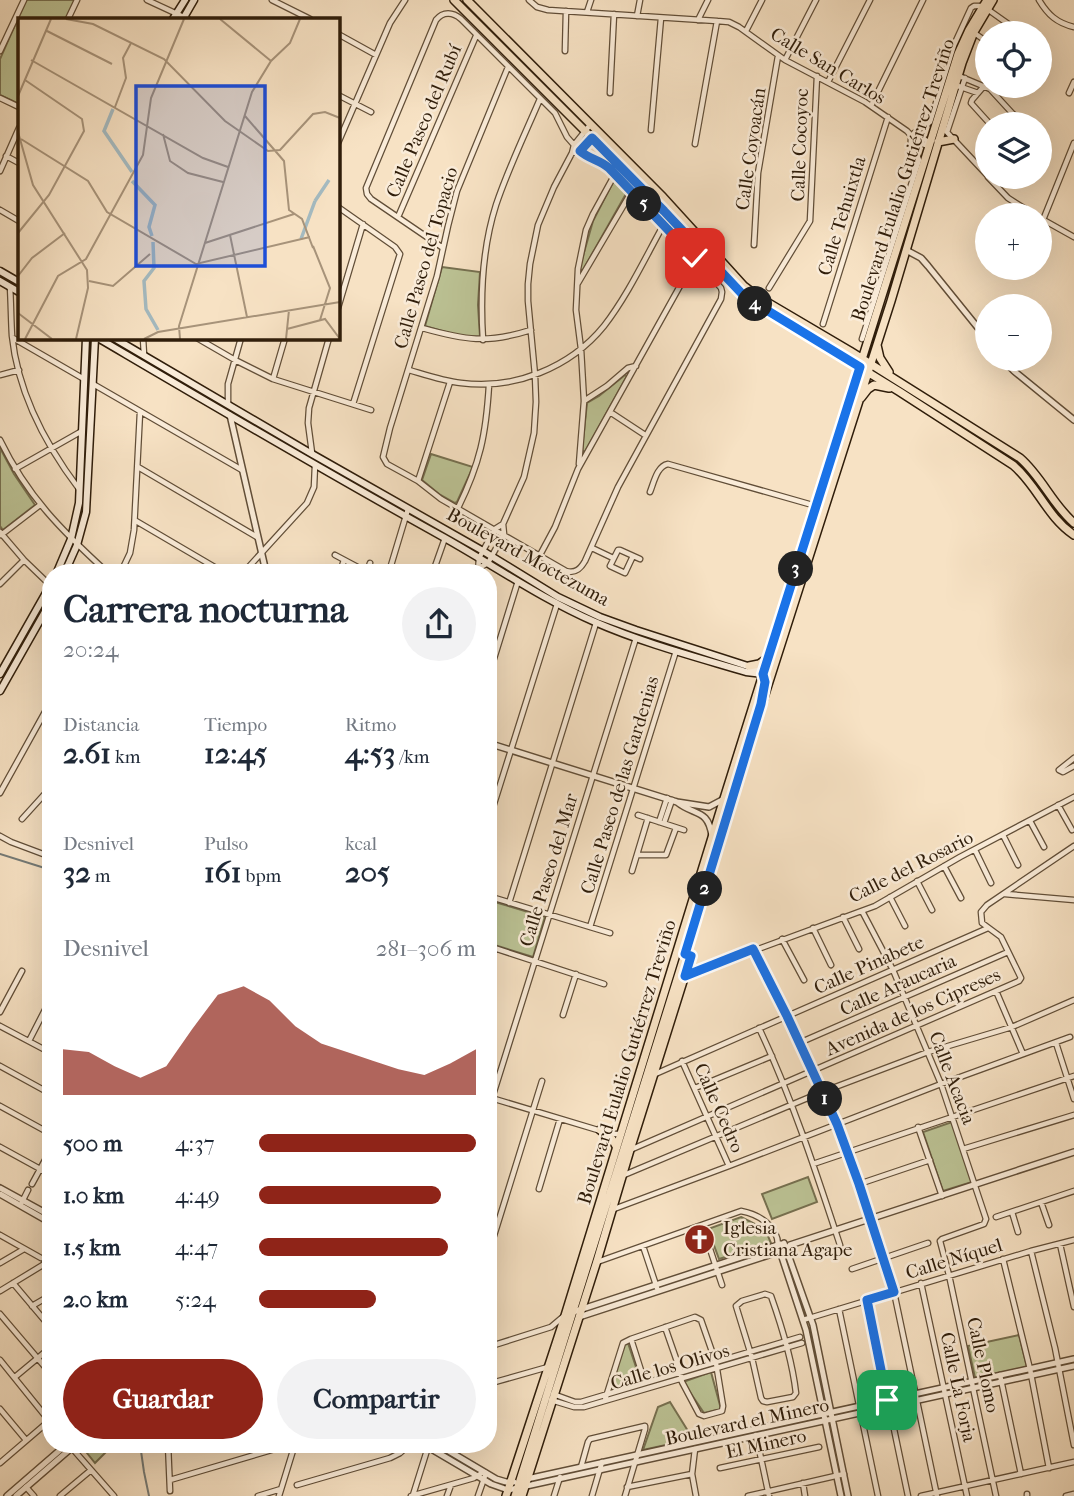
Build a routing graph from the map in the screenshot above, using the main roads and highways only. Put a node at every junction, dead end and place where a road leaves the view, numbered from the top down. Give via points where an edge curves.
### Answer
1 (185, 0) edge
2 (194, 0) edge
3 (454, 0) edge
4 (467, 0) edge
5 (993, 0) edge
6 (986, 5) edge
7 (181, 18) edge
8 (971, 31) junction
9 (941, 110) junction
10 (588, 128) junction
11 (945, 130) junction
12 (595, 135) junction
13 (954, 139) road end
14 (939, 141) junction
15 (930, 145) junction
16 (933, 163) junction
17 (914, 197) junction
18 (906, 250) junction
19 (892, 267) junction
20 (0, 271) edge
21 (0, 281) edge
22 (18, 281) edge
23 (18, 291) edge
24 (86, 340) edge
25 (97, 340) edge
26 (100, 340) edge
27 (118, 340) edge
28 (865, 342) junction
29 (877, 343) junction
30 (850, 351) junction
31 (865, 365) junction
32 (893, 378) junction
33 (901, 392) junction
34 (858, 401) junction
35 (966, 434) junction
36 (843, 451) junction
37 (1011, 452) junction
38 (832, 454) junction
39 (1074, 523) edge
40 (1074, 535) edge
41 (60, 564) edge
42 (69, 564) edge
43 (490, 564) edge
44 (497, 568) edge
45 (42, 599) edge
46 (42, 617) edge
47 (774, 654) junction
48 (749, 666) junction
49 (0, 672) edge
50 (763, 674) junction
51 (0, 691) edge
52 (761, 704) junction
53 (681, 977) junction
54 (632, 1121) junction
55 (600, 1130) road end
56 (621, 1134) junction
57 (623, 1150) junction
58 (593, 1260) junction
59 (570, 1317) junction
60 (521, 1488) edge
61 (508, 1489) edge

1 - 7 main road
2 - 7 main road
3 - 10 main road
4 - 10 main road
5 - 6 main road, Boulevard Eulalio Gutiérrez Treviño
6 - 8 main road, Boulevard Eulalio Gutiérrez Treviño
8 - 9 main road, Boulevard Eulalio Gutiérrez Treviño via 958,54
8 - 11 main road, Boulevard Eulalio Gutiérrez Treviño
9 - 11 main road
9 - 15 main road, Boulevard Eulalio Gutiérrez Treviño
10 - 12 main road
11 - 14 main road, Boulevard Eulalio Gutiérrez Treviño
12 - 30 main road via 663,197 744,286
12 - 31 main road via 745,297
13 - 14 main road
14 - 15 main road
14 - 16 main road, Boulevard Eulalio Gutiérrez Treviño
15 - 16 main road
15 - 17 main road, Boulevard Eulalio Gutiérrez Treviño
16 - 18 main road, Boulevard Eulalio Gutiérrez Treviño
17 - 18 main road via 903,243
17 - 19 main road, Boulevard Eulalio Gutiérrez Treviño
18 - 19 main road
18 - 29 main road, Boulevard Eulalio Gutiérrez Treviño
19 - 28 main road, Boulevard Eulalio Gutiérrez Treviño
20 - 22 main road
21 - 23 main road
24 - 41 main road via 80,490 71,539
25 - 42 main road via 87,500 82,530
26 - 43 main road, Boulevard Moctezuma
27 - 48 main road, Boulevard Moctezuma via 558,597 600,617
28 - 30 main road via 859,351
28 - 31 main road, Boulevard Eulalio Gutiérrez Treviño
29 - 31 main road, Boulevard Eulalio Gutiérrez Treviño
29 - 32 main road via 882,363
30 - 31 main road
31 - 32 main road
31 - 33 main road
31 - 34 main road, Boulevard Eulalio Gutiérrez Treviño
31 - 38 main road, Boulevard Eulalio Gutiérrez Treviño
32 - 37 main road
33 - 34 main road via 874,386
33 - 35 main road
34 - 36 main road, Boulevard Eulalio Gutiérrez Treviño
35 - 37 main road via 970,431
35 - 40 main road via 1020,471 1057,521
36 - 38 main road
36 - 47 main road, Boulevard Eulalio Gutiérrez Treviño
37 - 39 main road via 1030,466
38 - 47 main road, Boulevard Eulalio Gutiérrez Treviño
44 - 50 main road, Boulevard Moctezuma via 596,623
45 - 49 main road
46 - 51 main road
47 - 48 main road
47 - 50 main road, Boulevard Eulalio Gutiérrez Treviño
47 - 52 main road, Boulevard Eulalio Gutiérrez Treviño
48 - 50 main road, Boulevard Moctezuma
50 - 52 main road
50 - 56 main road, Boulevard Eulalio Gutiérrez Treviño
52 - 53 main road, Boulevard Eulalio Gutiérrez Treviño via 685,954 691,956
53 - 54 main road, Boulevard Eulalio Gutiérrez Treviño
53 - 57 main road, Boulevard Eulalio Gutiérrez Treviño via 654,1074
54 - 56 main road
54 - 57 main road, Boulevard Eulalio Gutiérrez Treviño
55 - 57 main road
56 - 57 main road, Boulevard Eulalio Gutiérrez Treviño
57 - 58 main road, Boulevard Eulalio Gutiérrez Treviño
57 - 58 main road, Boulevard Eulalio Gutiérrez Treviño via 623,1176
57 - 59 main road, Boulevard Eulalio Gutiérrez Treviño
58 - 59 main road, Boulevard Eulalio Gutiérrez Treviño
59 - 60 main road, Boulevard Eulalio Gutiérrez Treviño
59 - 61 main road, Boulevard Eulalio Gutiérrez Treviño via 548,1367

